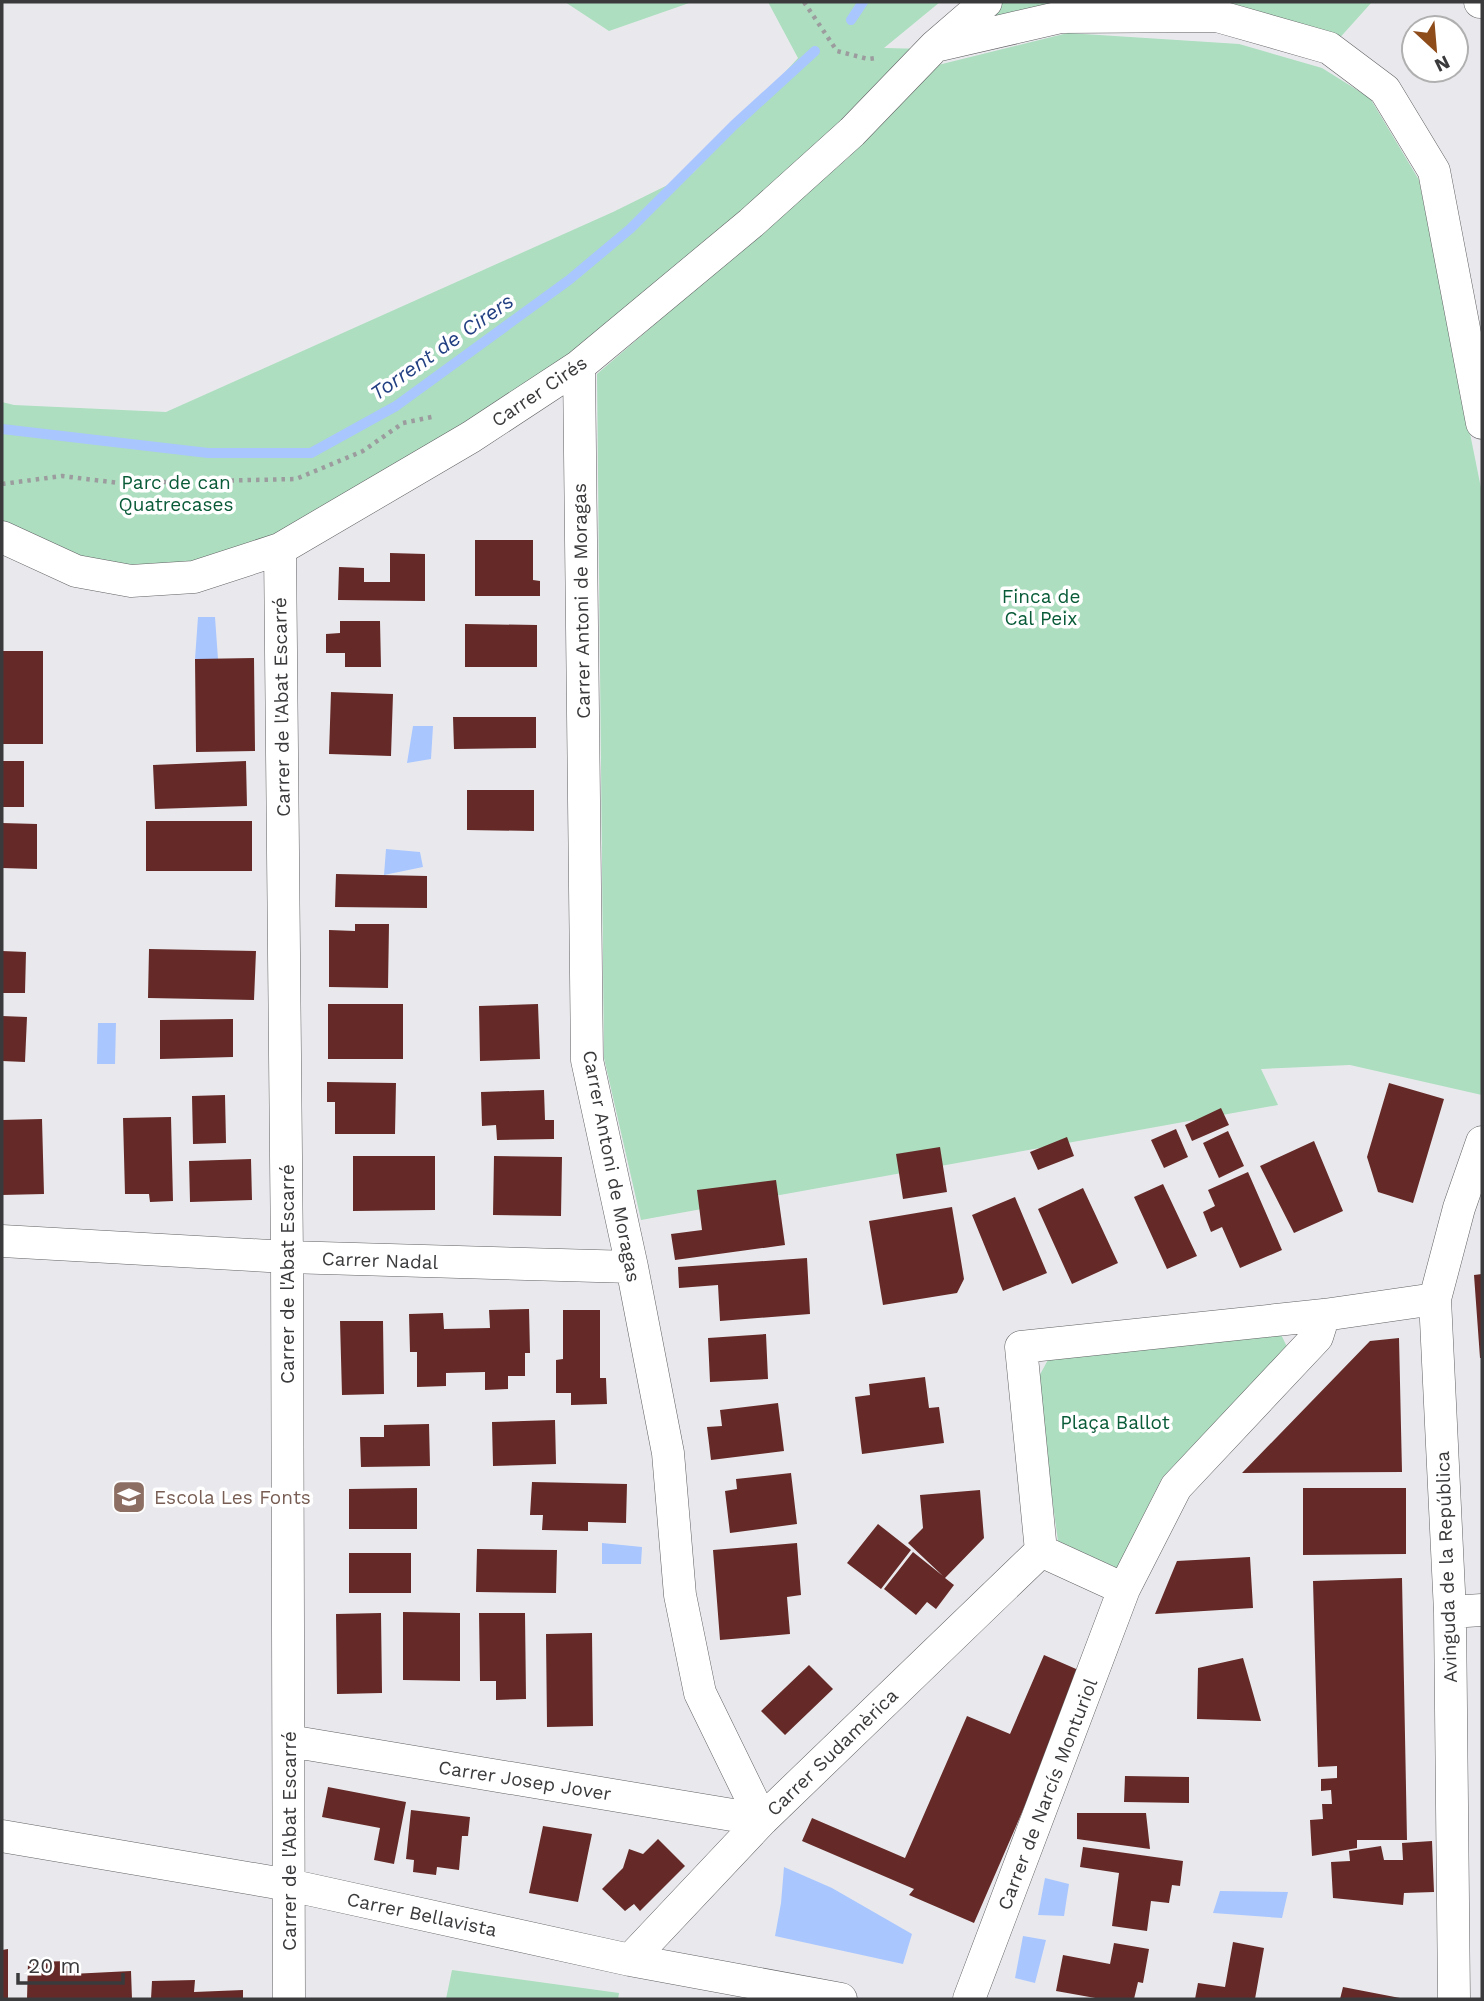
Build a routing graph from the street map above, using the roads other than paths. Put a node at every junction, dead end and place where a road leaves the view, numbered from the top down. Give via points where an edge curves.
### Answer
1 (986, 2) edge
2 (935, 46) junction
3 (579, 366) junction
4 (1482, 423) edge
5 (2, 537) edge
6 (280, 548) junction
7 (1482, 1142) edge
8 (2, 1241) edge
9 (287, 1257) junction
10 (632, 1267) junction
11 (1435, 1298) junction
12 (1324, 1315) junction
13 (1041, 1551) junction
14 (1124, 1589) junction
15 (1482, 1610) edge
16 (1450, 1612) junction
17 (289, 1741) junction
18 (762, 1820) junction
19 (2, 1836) edge
20 (289, 1885) junction
21 (630, 1960) junction
22 (289, 1999) edge
23 (841, 1999) edge
24 (969, 1999) edge
25 (1454, 1999) edge

1 - 2 street, Carrer Cirés
2 - 3 street, Carrer Cirés via 852,132 771,205
2 - 4 street via 1061,17 1217,16 1329,48 1385,90 1434,171
3 - 6 street, Carrer Cirés via 471,437
3 - 10 street, Carrer Antoni de Moragas via 587,1060
5 - 6 street, Carrer Cirés via 76,570 131,581 194,577
6 - 9 street, Carrer de l'Abat Escarré
7 - 11 street, Avinguda de la República
8 - 9 street, Carrer Nadal
9 - 10 street, Carrer Nadal
9 - 17 street, Carrer de l'Abat Escarré
10 - 18 street, Carrer Antoni de Moragas via 668,1453 680,1595 700,1693
11 - 12 street
11 - 16 street, Avinguda de la República
12 - 13 street via 1021,1347
12 - 14 street via 1317,1337 1176,1487
13 - 14 street
13 - 18 street, Carrer Sudamèrica
14 - 24 street, Carrer de Narcís Monturiol
15 - 16 street
16 - 25 street, Avinguda de la República
17 - 18 street, Carrer Josep Jover
17 - 20 street, Carrer de l'Abat Escarré
18 - 21 street, Carrer Sudamèrica
19 - 20 street, Carrer Bellavista
20 - 21 street, Carrer Bellavista
20 - 22 street, Carrer de l'Abat Escarré
21 - 23 street, Carrer Bellavista

